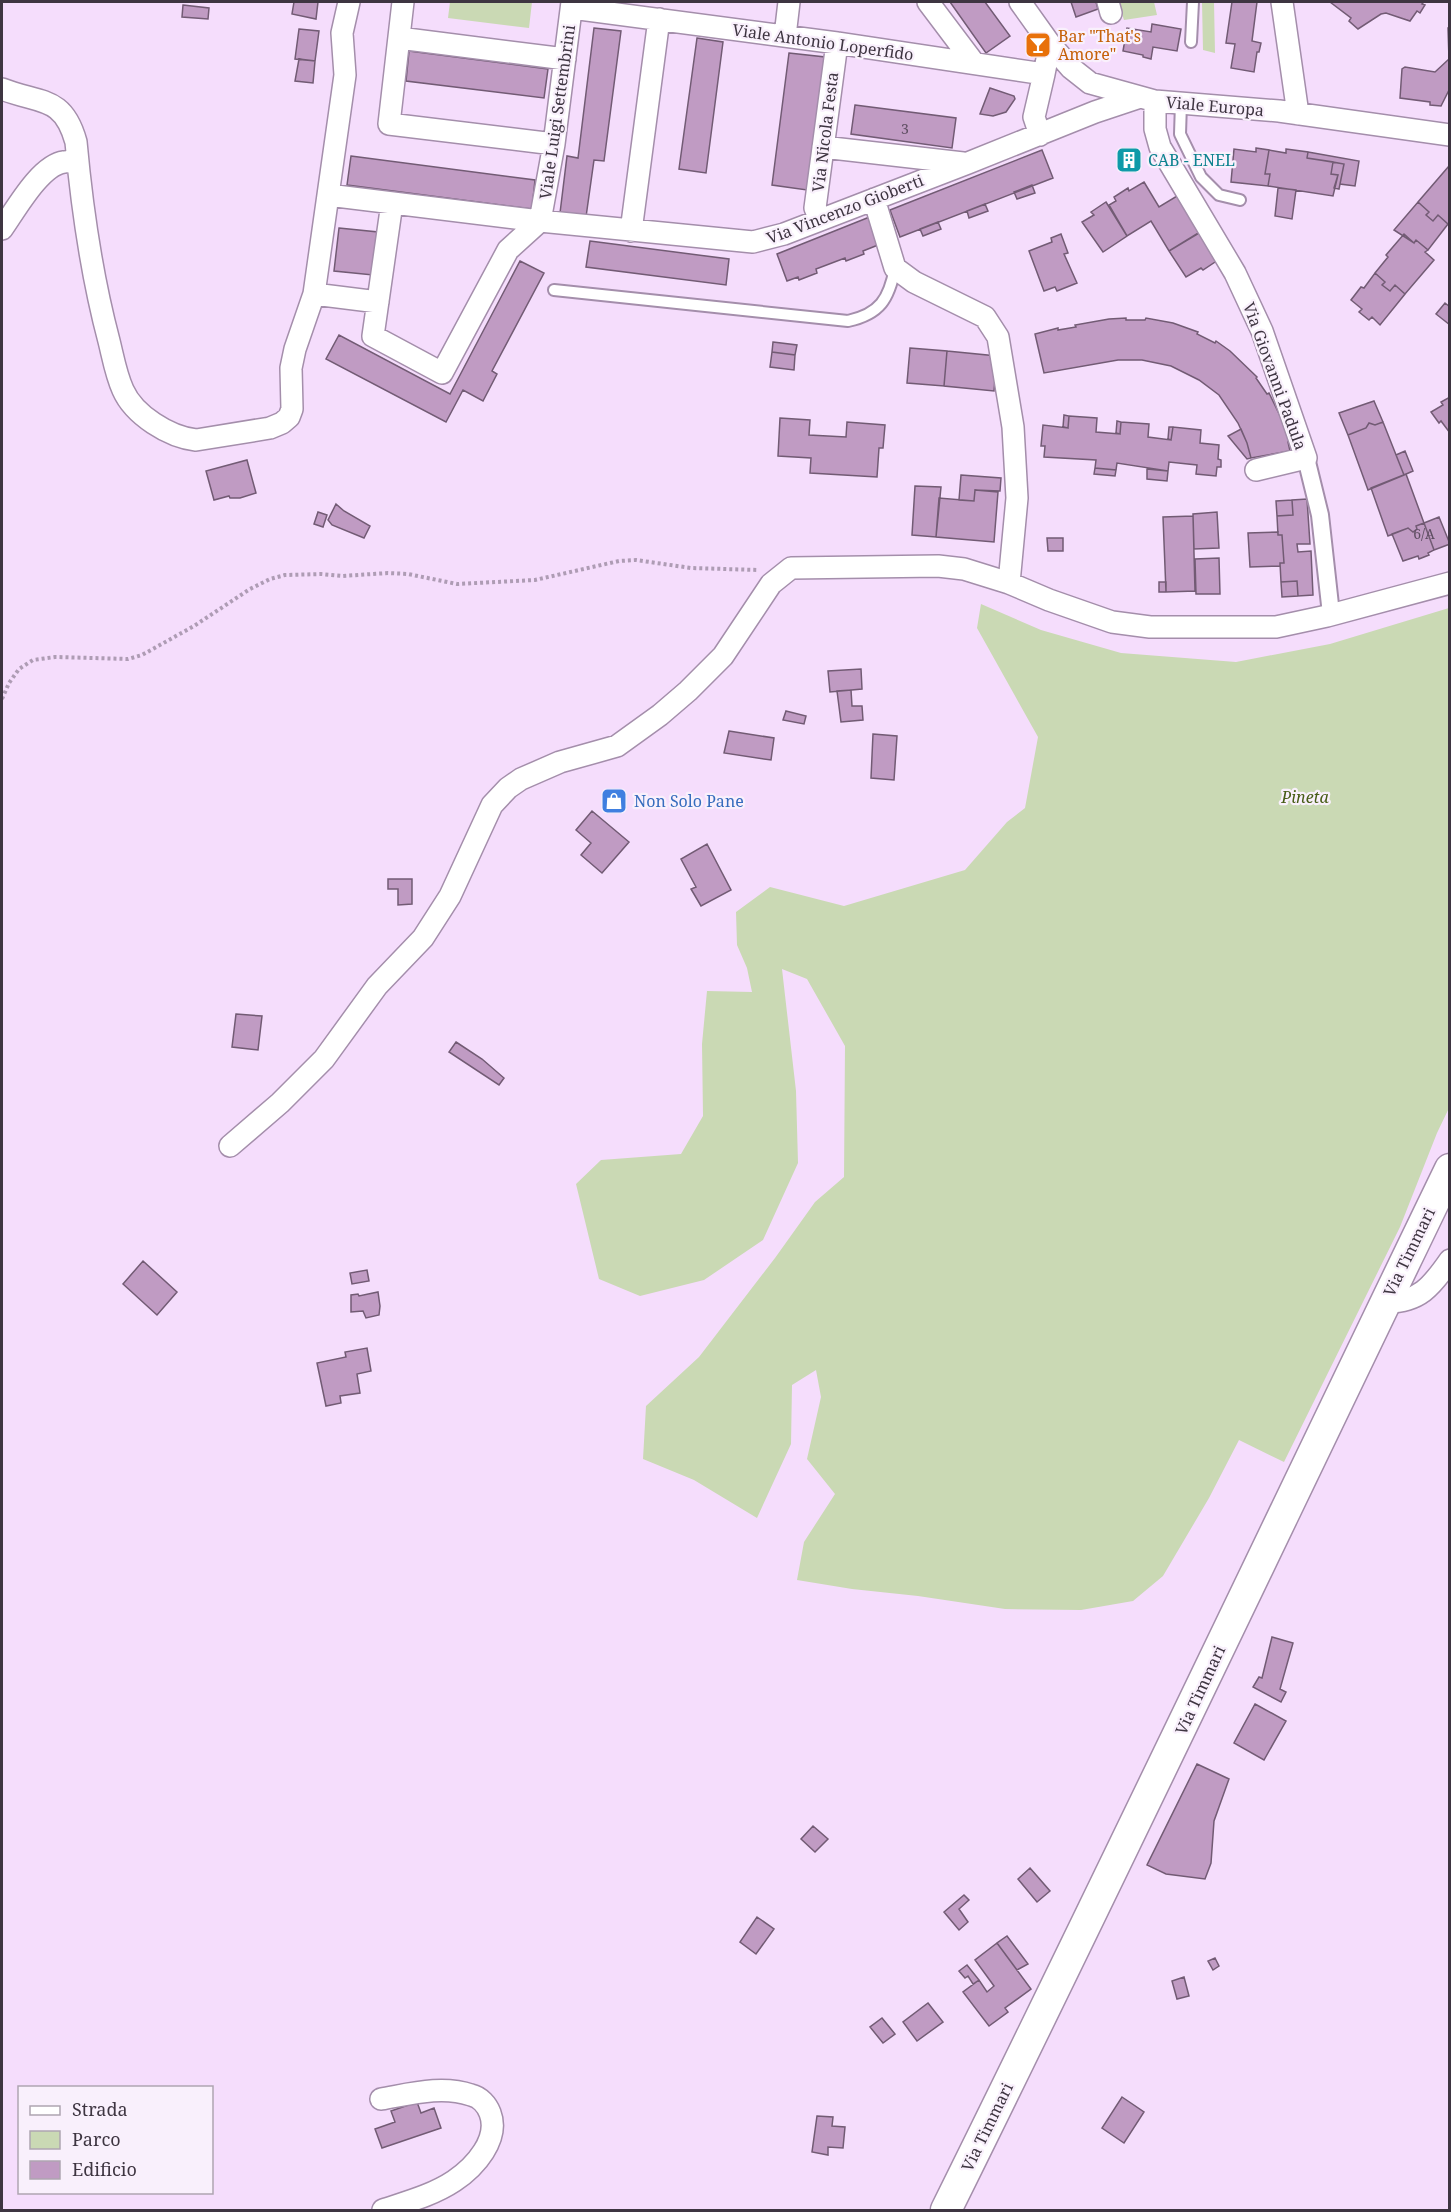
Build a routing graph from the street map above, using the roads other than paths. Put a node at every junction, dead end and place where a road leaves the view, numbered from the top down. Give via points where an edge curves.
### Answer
1 (349, 2) edge
2 (403, 2) edge
3 (789, 2) edge
4 (928, 2) edge
5 (1020, 2) edge
6 (1193, 2) edge
7 (1282, 2) edge
8 (572, 5) edge
9 (659, 19) junction
10 (785, 36) junction
11 (399, 38) junction
12 (1191, 42) dead end
13 (837, 43) junction
14 (1050, 44) junction
15 (565, 59) junction
16 (974, 63) junction
17 (1044, 74) junction
18 (2, 89) edge
19 (1146, 99) junction
20 (1181, 103) junction
21 (1298, 114) junction
22 (1040, 135) junction
23 (1449, 135) edge
24 (554, 144) junction
25 (823, 147) junction
26 (968, 163) junction
27 (78, 164) junction
28 (328, 195) junction
29 (874, 199) junction
30 (1240, 200) dead end
31 (392, 203) junction
32 (820, 220) junction
33 (540, 221) junction
34 (2, 229) edge
35 (631, 231) junction
36 (895, 268) junction
37 (554, 290) dead end
38 (314, 294) junction
39 (378, 302) junction
40 (1306, 458) junction
41 (1256, 470) dead end
42 (1009, 583) junction
43 (1449, 583) edge
44 (1331, 614) junction
45 (230, 1146) dead end
46 (1449, 1168) edge
47 (1449, 1260) edge
48 (1385, 1302) junction
49 (381, 2098) dead end
50 (383, 2211) edge
51 (946, 2211) edge

1 - 28 street via 342,33 345,75
2 - 11 street
3 - 10 street
4 - 16 street
5 - 14 street, Viale Europa
6 - 12 lane
7 - 21 street
8 - 9 street, Viale Antonio Loperfido
8 - 15 street, Viale Luigi Settembrini
9 - 10 street, Viale Antonio Loperfido
9 - 35 street
10 - 13 street, Viale Antonio Loperfido
11 - 15 street
11 - 24 street via 389,124
13 - 16 street, Viale Antonio Loperfido
13 - 25 street, Via Nicola Festa
14 - 17 street
14 - 19 street, Viale Europa via 1090,83
15 - 24 street, Viale Luigi Settembrini
16 - 17 street, Viale Antonio Loperfido
17 - 22 street via 1034,117
18 - 27 street via 55,107 66,116 76,142
19 - 20 street, Viale Europa
19 - 22 street, Via Vincenzo Gioberti via 1095,112
19 - 40 street, Via Giovanni Padula via 1160,147 1234,273 1262,331
20 - 21 street, Viale Europa
20 - 30 lane via 1180,134 1201,177 1219,195
21 - 23 street, Viale Europa
22 - 26 street, Via Vincenzo Gioberti
24 - 33 street, Viale Luigi Settembrini
25 - 26 street, Via Vincenzo Gioberti
25 - 32 street, Via Nicola Festa via 815,208
26 - 29 street, Via Vincenzo Gioberti
27 - 34 street via 64,162 44,173
27 - 38 street via 103,317 123,391 137,410 171,433 185,439 211,438 270,428 289,417 291,368
28 - 31 street, Via Vincenzo Gioberti
28 - 38 street
29 - 32 street, Via Vincenzo Gioberti
29 - 36 street
31 - 33 street, Via Vincenzo Gioberti
31 - 39 street
32 - 35 street, Via Vincenzo Gioberti via 753,242
33 - 35 street, Via Vincenzo Gioberti
33 - 39 street via 508,250 442,373 374,336
36 - 37 lane via 885,301 862,318 848,321
36 - 42 street via 914,282 985,316 998,337 1013,427 1017,498
38 - 39 street
40 - 41 street, Via Giovanni Padula
40 - 44 street, Via Giovanni Padula via 1320,515
42 - 44 street via 1112,622 1150,627 1276,627
42 - 45 street via 964,569 938,566 791,568 771,584 723,656 660,715 616,746 560,762 521,779 500,795 450,897 423,938 377,986 324,1059
43 - 44 street
46 - 48 main road, Via Timmari
47 - 48 street via 1434,1284 1414,1298
48 - 51 main road, Via Timmari
49 - 50 street via 443,2090 472,2095 488,2108 494,2122 483,2152 455,2180 435,2192

